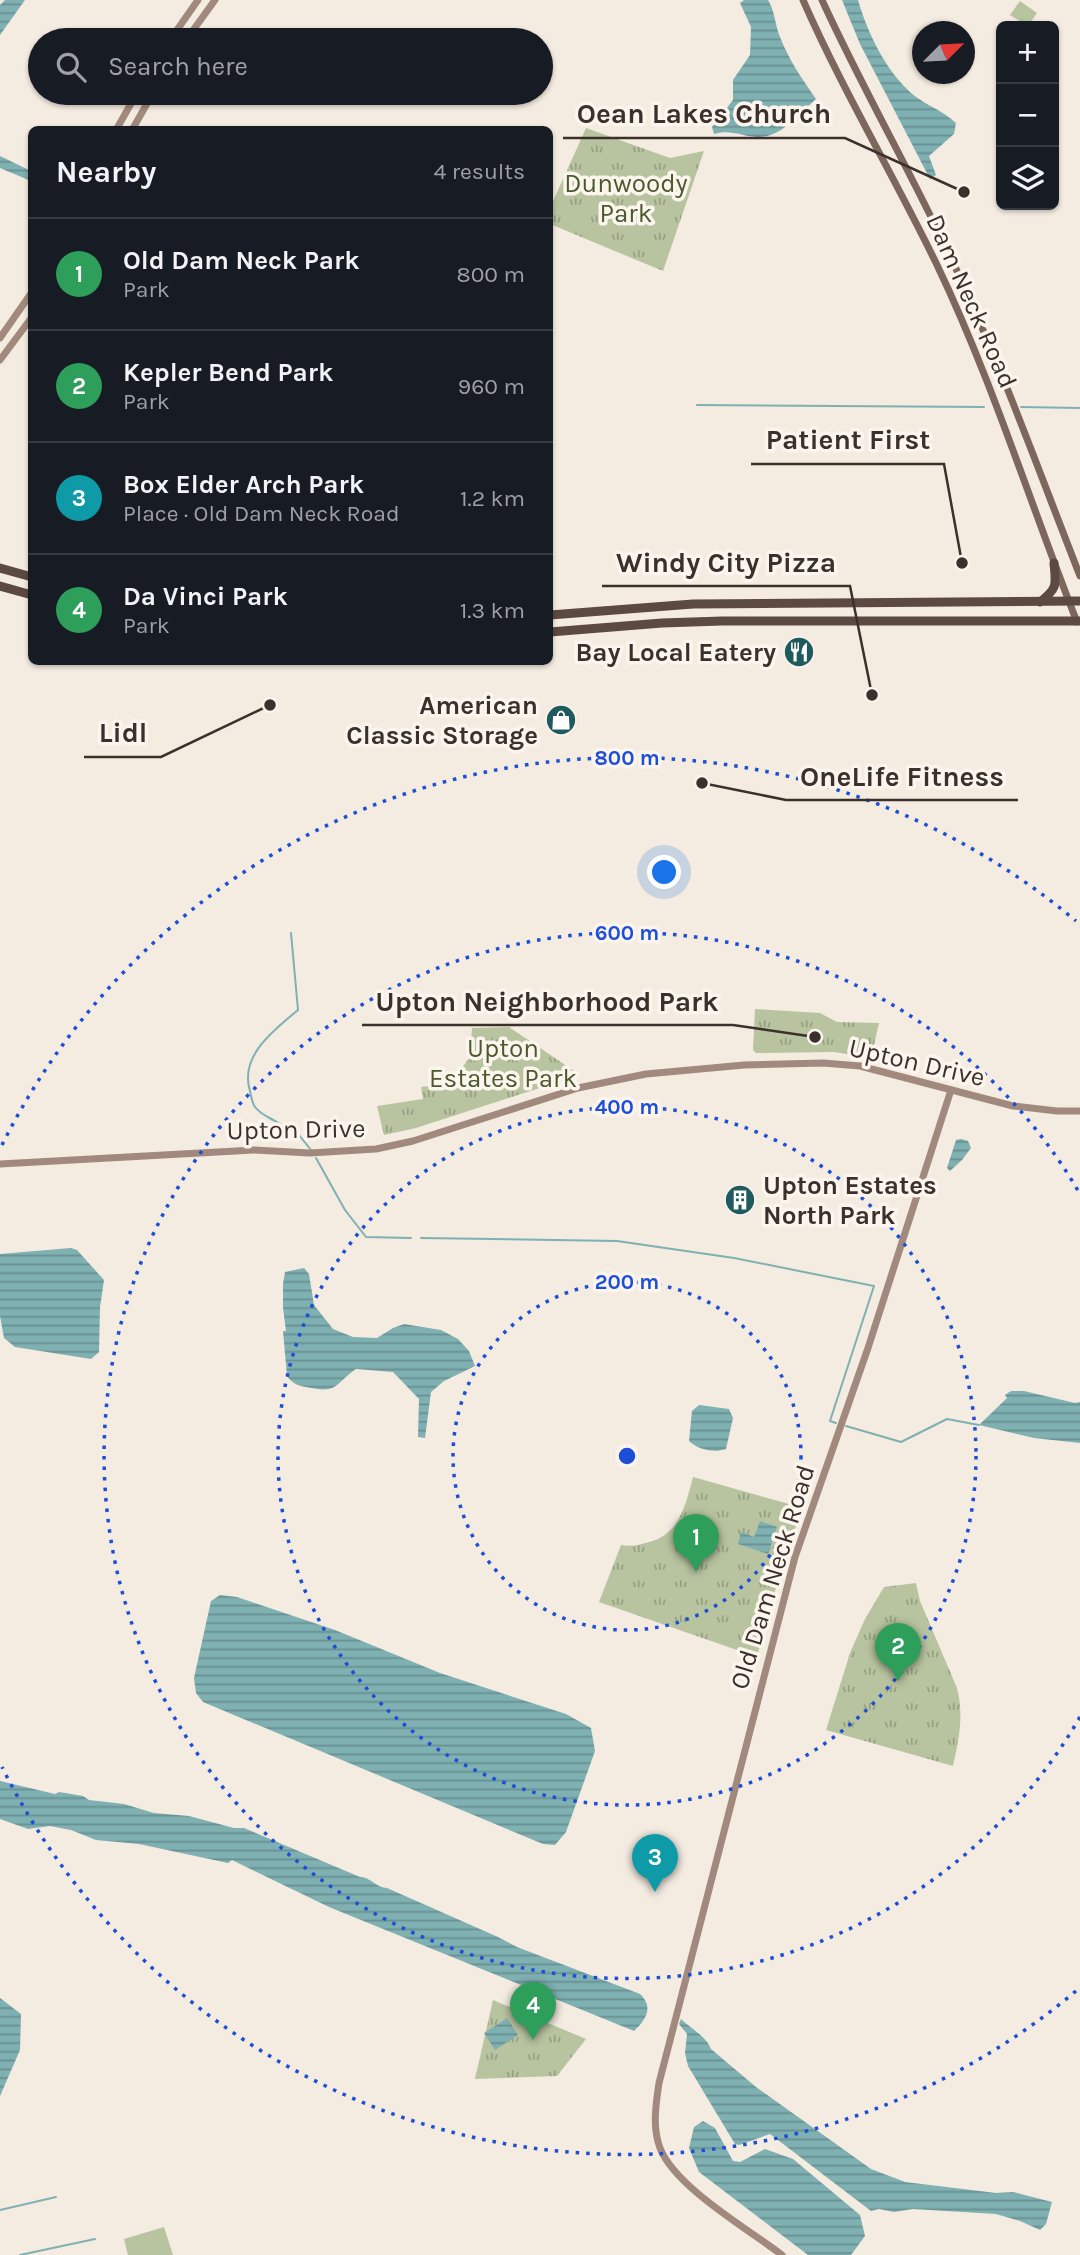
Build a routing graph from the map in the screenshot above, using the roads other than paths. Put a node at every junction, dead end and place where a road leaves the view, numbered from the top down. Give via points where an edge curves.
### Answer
1 (198, 0) edge
2 (215, 0) edge
3 (803, 0) edge
4 (822, 0) edge
5 (180, 28) edge
6 (195, 28) edge
7 (130, 105) edge
8 (146, 105) edge
9 (118, 126) edge
10 (134, 126) edge
11 (28, 298) edge
12 (28, 322) edge
13 (0, 338) edge
14 (0, 360) edge
15 (1054, 563) junction
16 (0, 568) edge
17 (28, 576) edge
18 (1080, 576) edge
19 (0, 586) edge
20 (28, 594) edge
21 (1069, 601) junction
22 (1080, 601) edge
23 (1040, 602) junction
24 (553, 615) edge
25 (1079, 624) edge
26 (553, 632) edge
27 (951, 1090) junction
28 (1080, 1111) edge
29 (0, 1164) edge
30 (782, 2255) edge

1 - 5 street
2 - 6 street
3 - 15 main road, Dam Neck Road via 942,276
4 - 18 main road, Dam Neck Road via 973,306
7 - 9 street
8 - 10 street
11 - 13 street
12 - 14 street
15 - 21 main road, Dam Neck Road
15 - 23 highway via 1056,584
16 - 17 highway
19 - 20 highway
21 - 22 highway
21 - 23 highway
21 - 25 main road, Dam Neck Road
23 - 24 highway via 693,604
25 - 26 highway via 722,621
27 - 28 street, Upton Drive via 1013,1106
27 - 29 street, Upton Drive via 842,1064 707,1067 578,1088 376,1149 254,1150
27 - 30 street, Old Dam Neck Road via 795,1557 659,2083 656,2130 670,2167

